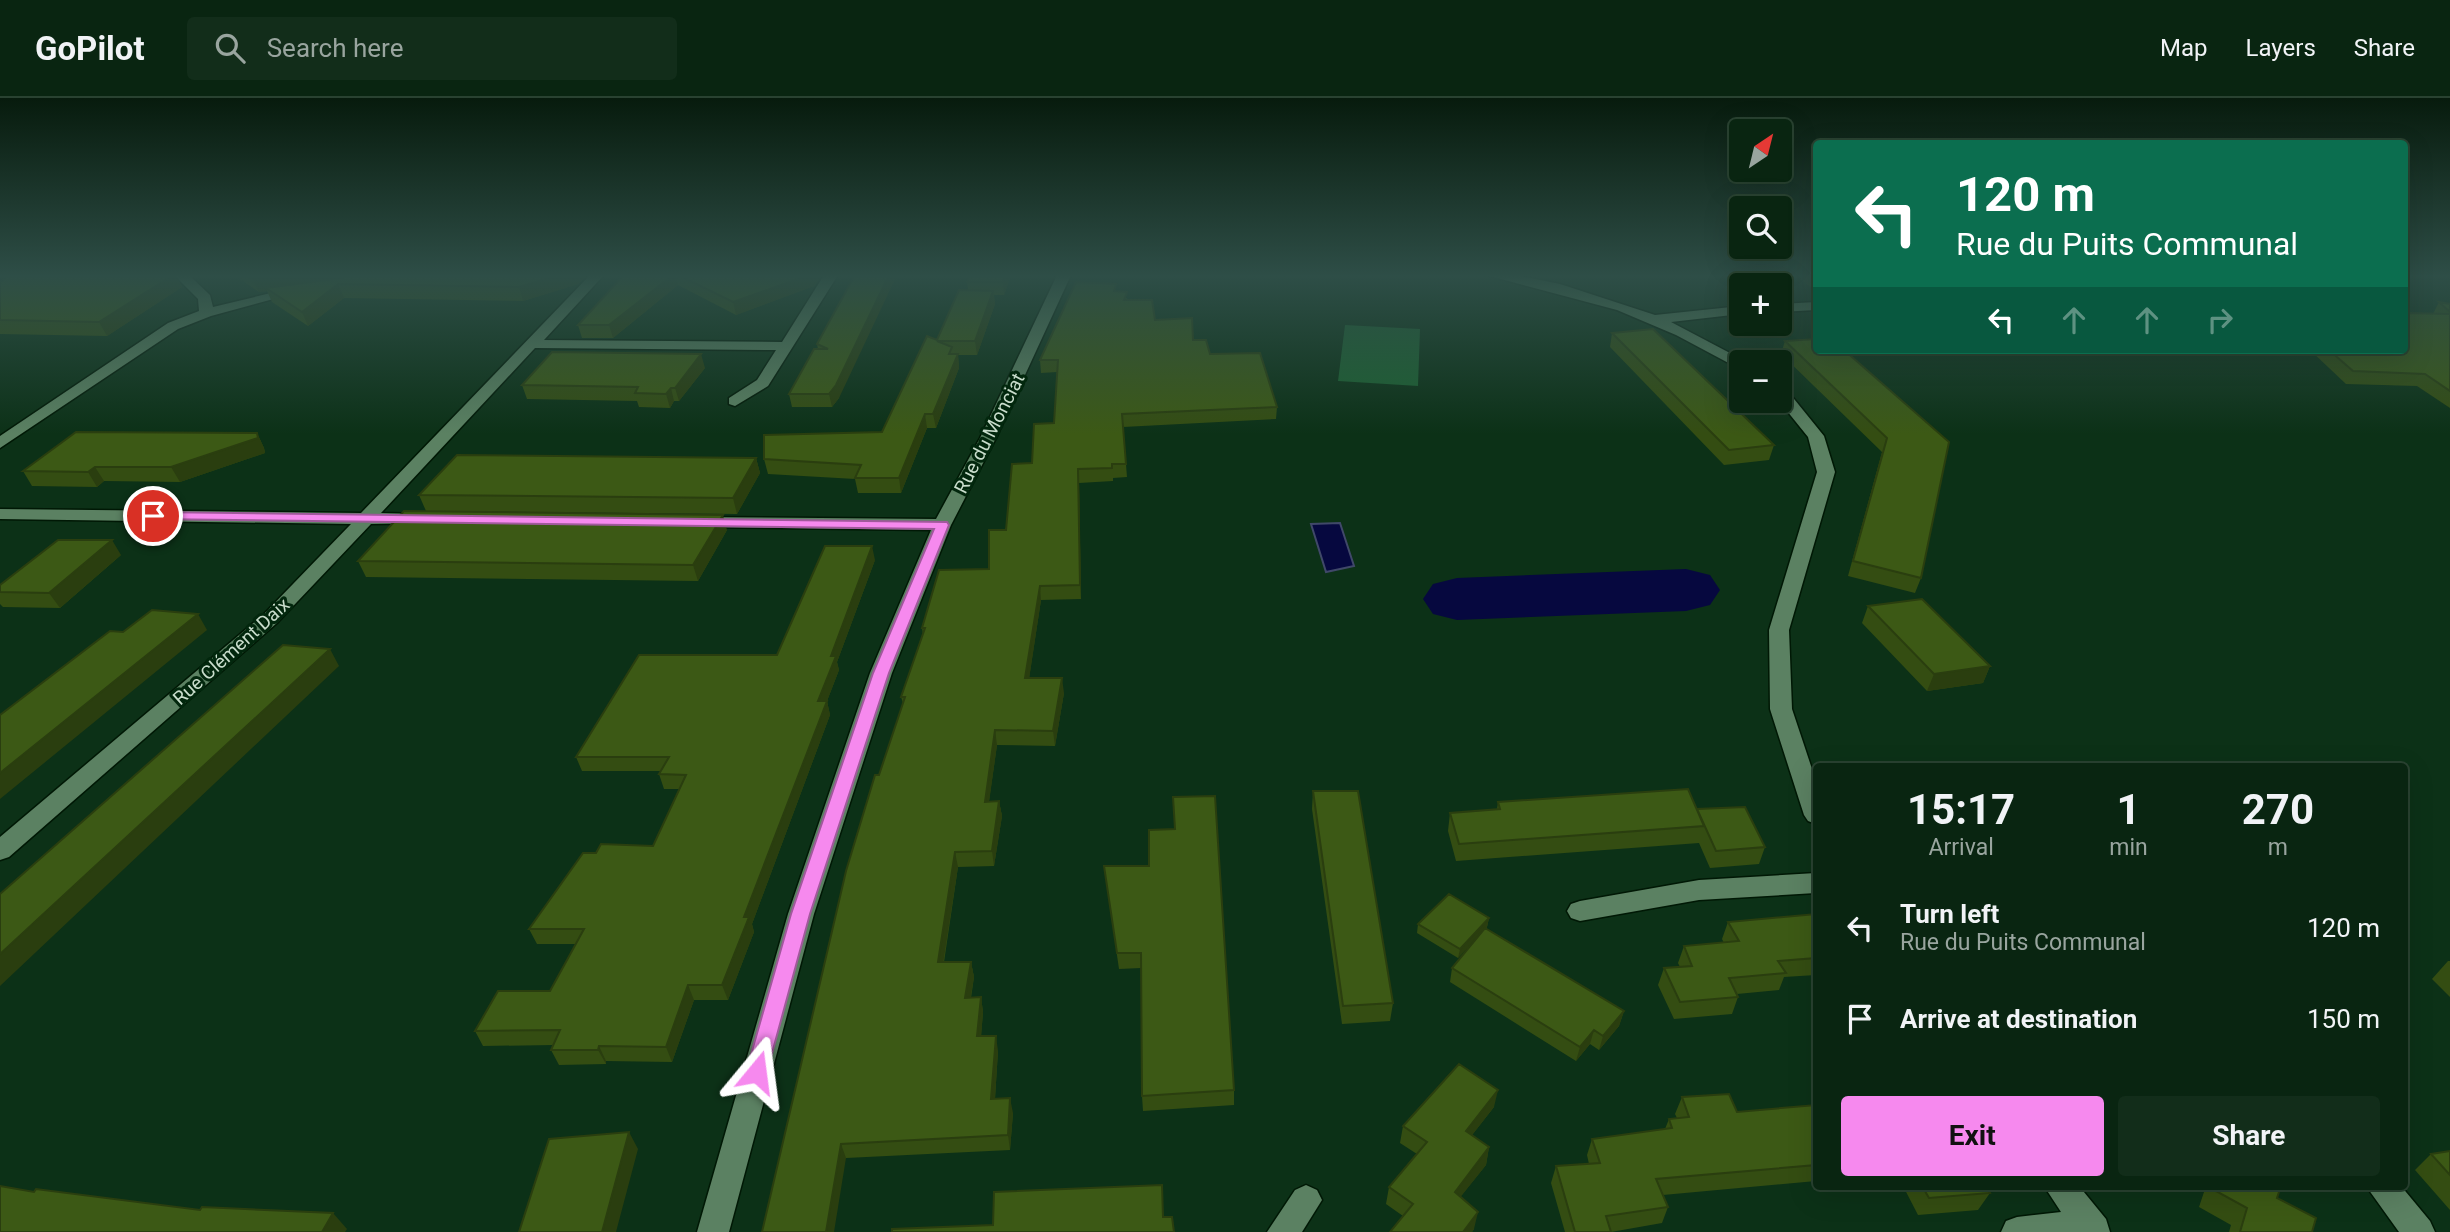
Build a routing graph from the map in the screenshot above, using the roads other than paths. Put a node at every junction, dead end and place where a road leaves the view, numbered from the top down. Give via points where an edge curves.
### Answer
1 (170, 328) edge
2 (549, 328) edge
3 (798, 328) edge
4 (1041, 328) edge
5 (1677, 328) edge
6 (534, 344) junction
7 (787, 346) junction
8 (1729, 357) edge
9 (734, 401) dead end
10 (1792, 407) edge
11 (0, 443) edge
12 (0, 514) edge
13 (364, 519) junction
14 (441, 519) edge
15 (677, 522) edge
16 (942, 525) junction
17 (1813, 806) edge
18 (0, 852) edge
19 (1813, 883) edge
20 (1580, 911) dead end
21 (2062, 1190) edge
22 (2384, 1190) edge
23 (1306, 1200) dead end
24 (2093, 1228) edge
25 (713, 1232) edge
26 (1283, 1232) edge
27 (2017, 1232) edge
28 (2419, 1232) edge

1 - 11 street
2 - 6 street, Rue Clément Daix
3 - 7 street
4 - 16 street, Rue du Monciat
5 - 8 street
6 - 7 street
6 - 13 street, Rue Clément Daix
7 - 9 street via 763,383
10 - 17 street via 1816,436 1826,472 1779,630 1781,709
12 - 13 street
13 - 14 street
13 - 18 street, Rue Clément Daix via 271,618
15 - 16 street
16 - 25 street, Rue du Monciat via 881,673 801,914
19 - 20 street via 1699,890
21 - 24 street
22 - 28 street
23 - 26 street
24 - 27 street

